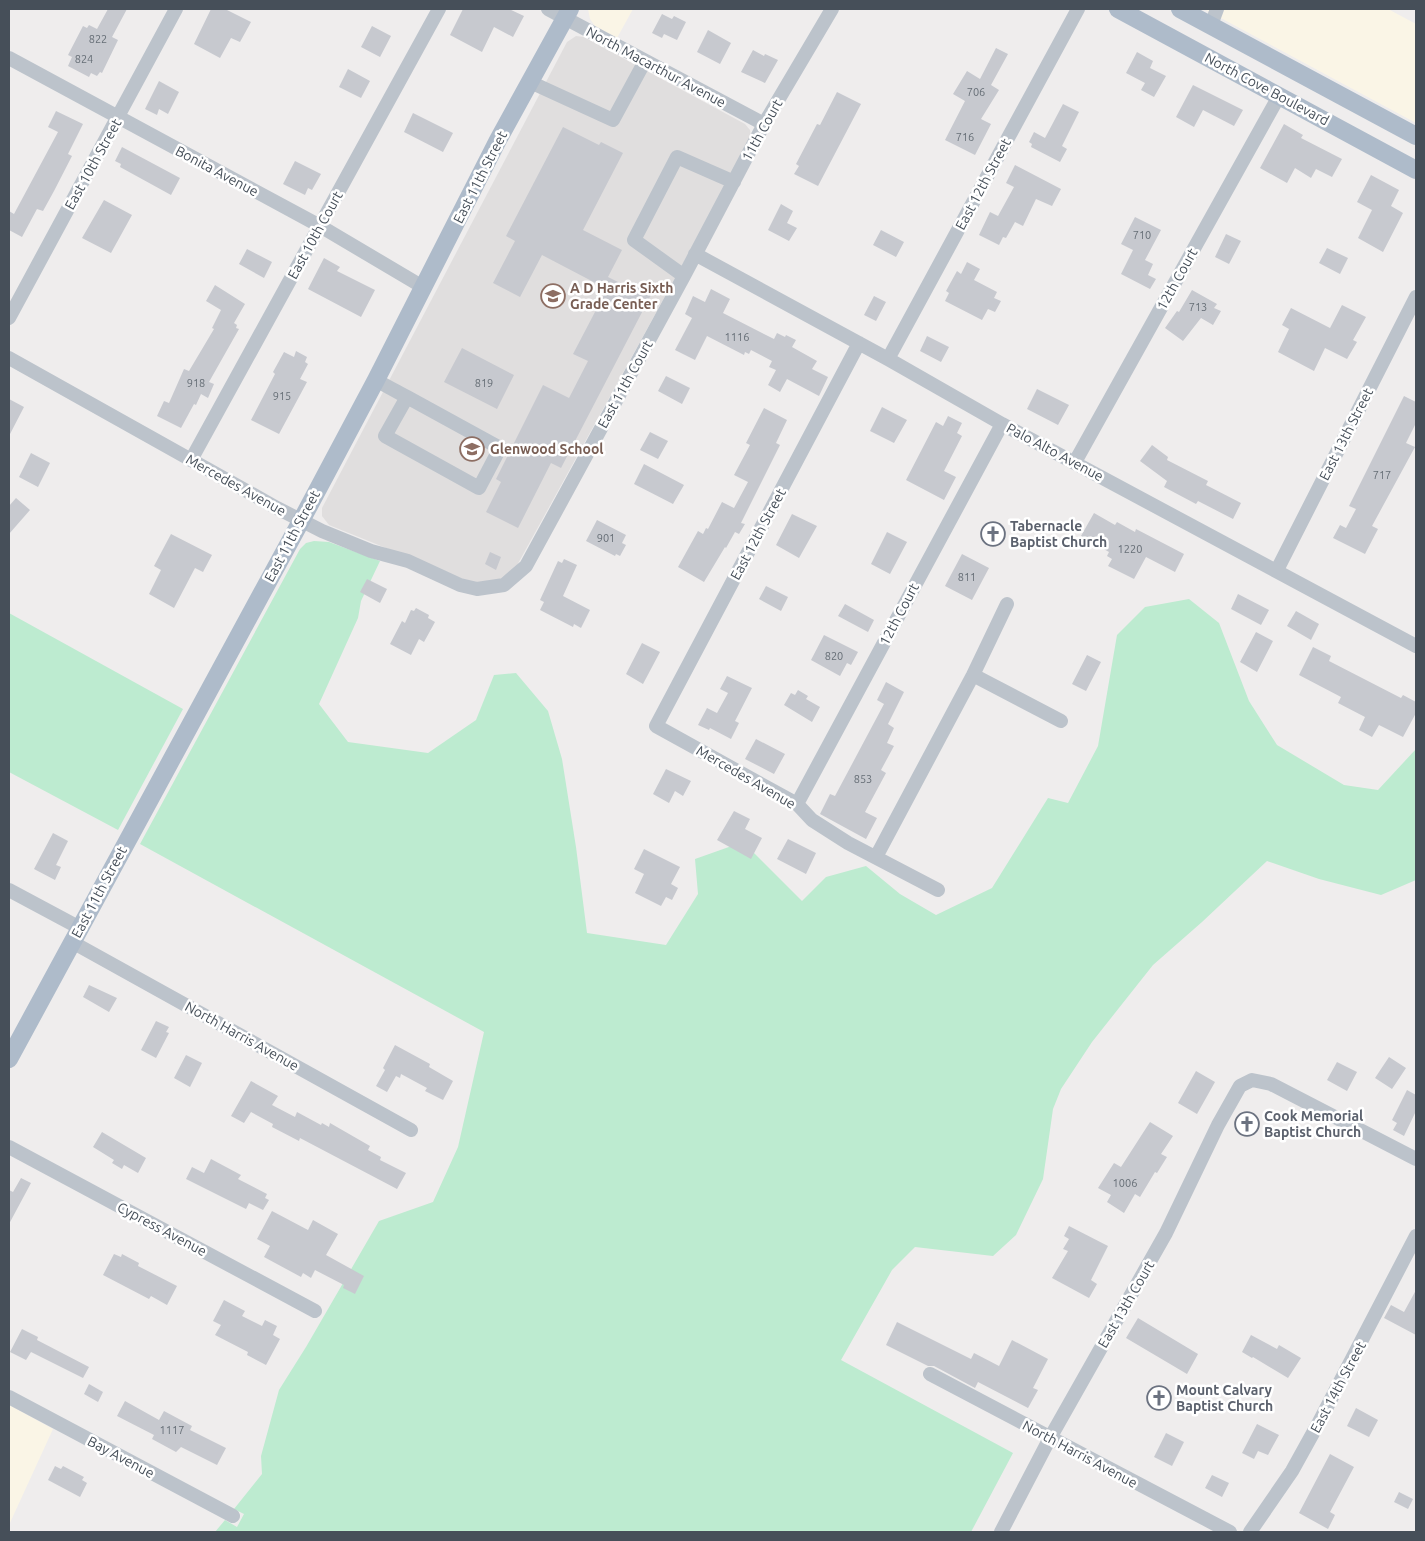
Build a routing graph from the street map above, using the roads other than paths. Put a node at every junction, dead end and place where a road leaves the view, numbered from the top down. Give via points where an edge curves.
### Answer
1 (176, 9) edge
2 (439, 9) edge
3 (548, 9) edge
4 (832, 9) edge
5 (1078, 9) edge
6 (1118, 9) edge
7 (1180, 9) edge
8 (1217, 9) edge
9 (567, 13) edge
10 (1210, 25) junction
11 (9, 58) edge
12 (645, 61) junction
13 (530, 82) junction
14 (1278, 96) junction
15 (119, 117) junction
16 (764, 124) junction
17 (1416, 136) edge
18 (1416, 170) edge
19 (734, 182) junction
20 (320, 226) junction
21 (695, 254) junction
22 (684, 276) junction
23 (423, 288) junction
24 (1416, 297) edge
25 (9, 318) edge
26 (859, 343) junction
27 (9, 358) edge
28 (888, 359) junction
29 (376, 380) junction
30 (407, 397) junction
31 (1002, 424) junction
32 (191, 460) junction
33 (1074, 462) junction
34 (301, 521) junction
35 (1276, 570) junction
36 (504, 585) joint
37 (1006, 604) dead end
38 (1416, 646) edge
39 (973, 675) junction
40 (1061, 722) dead end
41 (656, 726) joint
42 (796, 804) junction
43 (876, 857) junction
44 (9, 890) edge
45 (938, 890) dead end
46 (76, 935) junction
47 (9, 1059) edge
48 (411, 1130) dead end
49 (9, 1147) edge
50 (1416, 1159) edge
51 (1416, 1236) edge
52 (315, 1311) dead end
53 (930, 1374) dead end
54 (9, 1397) edge
55 (1050, 1438) junction
56 (233, 1516) dead end
57 (1000, 1532) edge
58 (1230, 1532) edge
59 (1250, 1532) edge

1 - 15 street, East 10th Street
2 - 20 street, East 10th Court
3 - 9 street, North Macarthur Avenue
4 - 16 street, 11th Court
5 - 28 street, East 12th Street
6 - 14 main road, North Cove Boulevard
7 - 10 main road, North Cove Boulevard
8 - 10 street
9 - 12 street, North Macarthur Avenue
9 - 13 main road, East 11th Street
10 - 17 main road, North Cove Boulevard
11 - 15 street, Bonita Avenue
12 - 13 street via 613,120
12 - 16 street, North Macarthur Avenue
13 - 23 main road, East 11th Street
14 - 18 main road, North Cove Boulevard
14 - 33 street, 12th Court
15 - 20 street, Bonita Avenue
15 - 25 street, East 10th Street
16 - 19 street, 11th Court
19 - 21 street, 11th Court
19 - 22 street via 677,157 634,240
20 - 23 street, Bonita Avenue
20 - 32 street, East 10th Court
21 - 22 street, East 11th Court
21 - 26 street, Palo Alto Avenue
22 - 36 street, East 11th Court via 526,566
23 - 29 main road, East 11th Street
24 - 35 street, East 13th Street
26 - 28 street, Palo Alto Avenue
26 - 41 street, East 12th Street
27 - 32 street, Mercedes Avenue
28 - 31 street, Palo Alto Avenue
29 - 30 street
29 - 34 main road, East 11th Street
30 - 30 street via 500,448 479,488 385,436
31 - 33 street, Palo Alto Avenue
31 - 42 street, 12th Court
32 - 34 street, Mercedes Avenue
33 - 35 street, Palo Alto Avenue
34 - 36 street, Mercedes Avenue via 371,551 408,561 460,585 477,589
34 - 46 main road, East 11th Street
35 - 38 street, Palo Alto Avenue
37 - 39 street
39 - 40 street
39 - 43 street
41 - 42 street, Mercedes Avenue
42 - 43 street, Mercedes Avenue via 812,820
43 - 45 street, Mercedes Avenue
44 - 46 street, North Harris Avenue
46 - 47 main road, East 11th Street
46 - 48 street, North Harris Avenue
49 - 52 street, Cypress Avenue
50 - 55 street, East 13th Court via 1271,1084 1252,1080 1240,1086 1166,1233
51 - 59 street, East 14th Street via 1292,1471
53 - 55 street, North Harris Avenue
54 - 56 street, Bay Avenue
55 - 57 street, East 13th Court
55 - 58 street, North Harris Avenue

